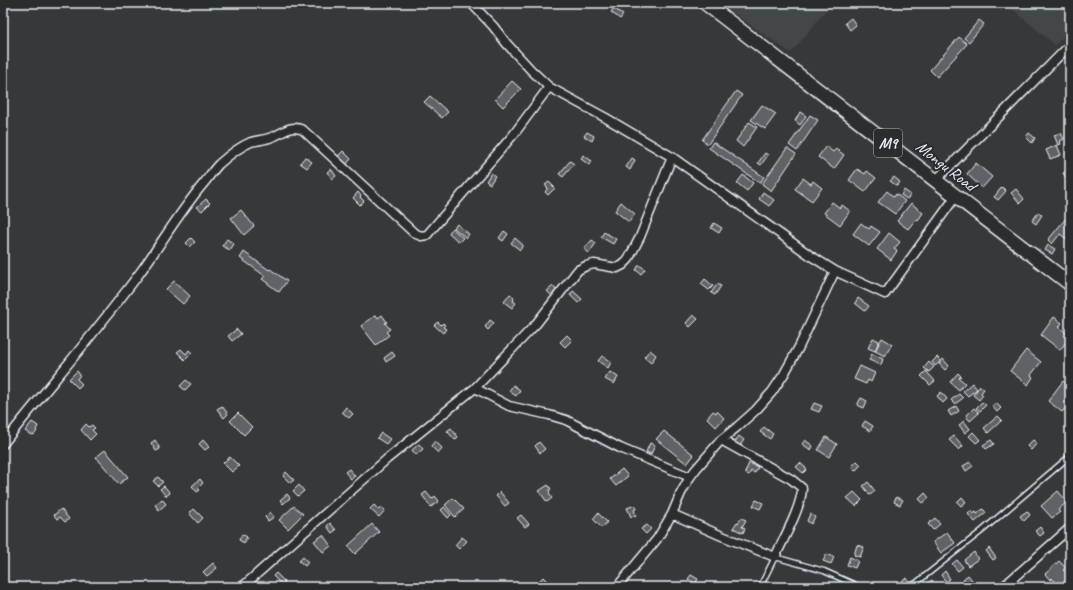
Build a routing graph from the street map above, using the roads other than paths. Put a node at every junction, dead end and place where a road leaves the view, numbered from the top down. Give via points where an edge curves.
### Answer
1 (471, 3) edge
2 (705, 3) edge
3 (1070, 45) edge
4 (549, 87) junction
5 (672, 157) junction
6 (936, 180) junction
7 (956, 196) junction
8 (835, 271) junction
9 (1070, 284) edge
10 (475, 388) junction
11 (721, 440) junction
12 (3, 444) edge
13 (1070, 456) edge
14 (690, 477) junction
15 (672, 514) junction
16 (1070, 528) edge
17 (775, 556) junction
18 (242, 587) edge
19 (617, 587) edge
20 (760, 587) edge
21 (860, 587) edge
22 (911, 587) edge
23 (1003, 587) edge

1 - 4 street
2 - 6 main road, Mongu Road / M9
3 - 6 street
4 - 5 street
4 - 12 street via 514,134 427,235 414,233 297,127 241,147 218,166 190,200 138,276
5 - 8 street via 810,256
5 - 10 street via 628,260 617,268 594,264 578,270 536,324
6 - 7 main road, Mongu Road / M9
7 - 8 street via 885,294
7 - 9 main road, Mongu Road / M9
8 - 11 street via 799,347 772,392 756,410
10 - 14 street via 509,406 566,420 620,448
10 - 18 street via 387,458
11 - 14 street
11 - 17 street via 802,488 794,516
13 - 22 lane
14 - 15 street
15 - 17 street
15 - 19 street via 657,539
16 - 23 street
17 - 20 lane
17 - 21 lane via 824,571

